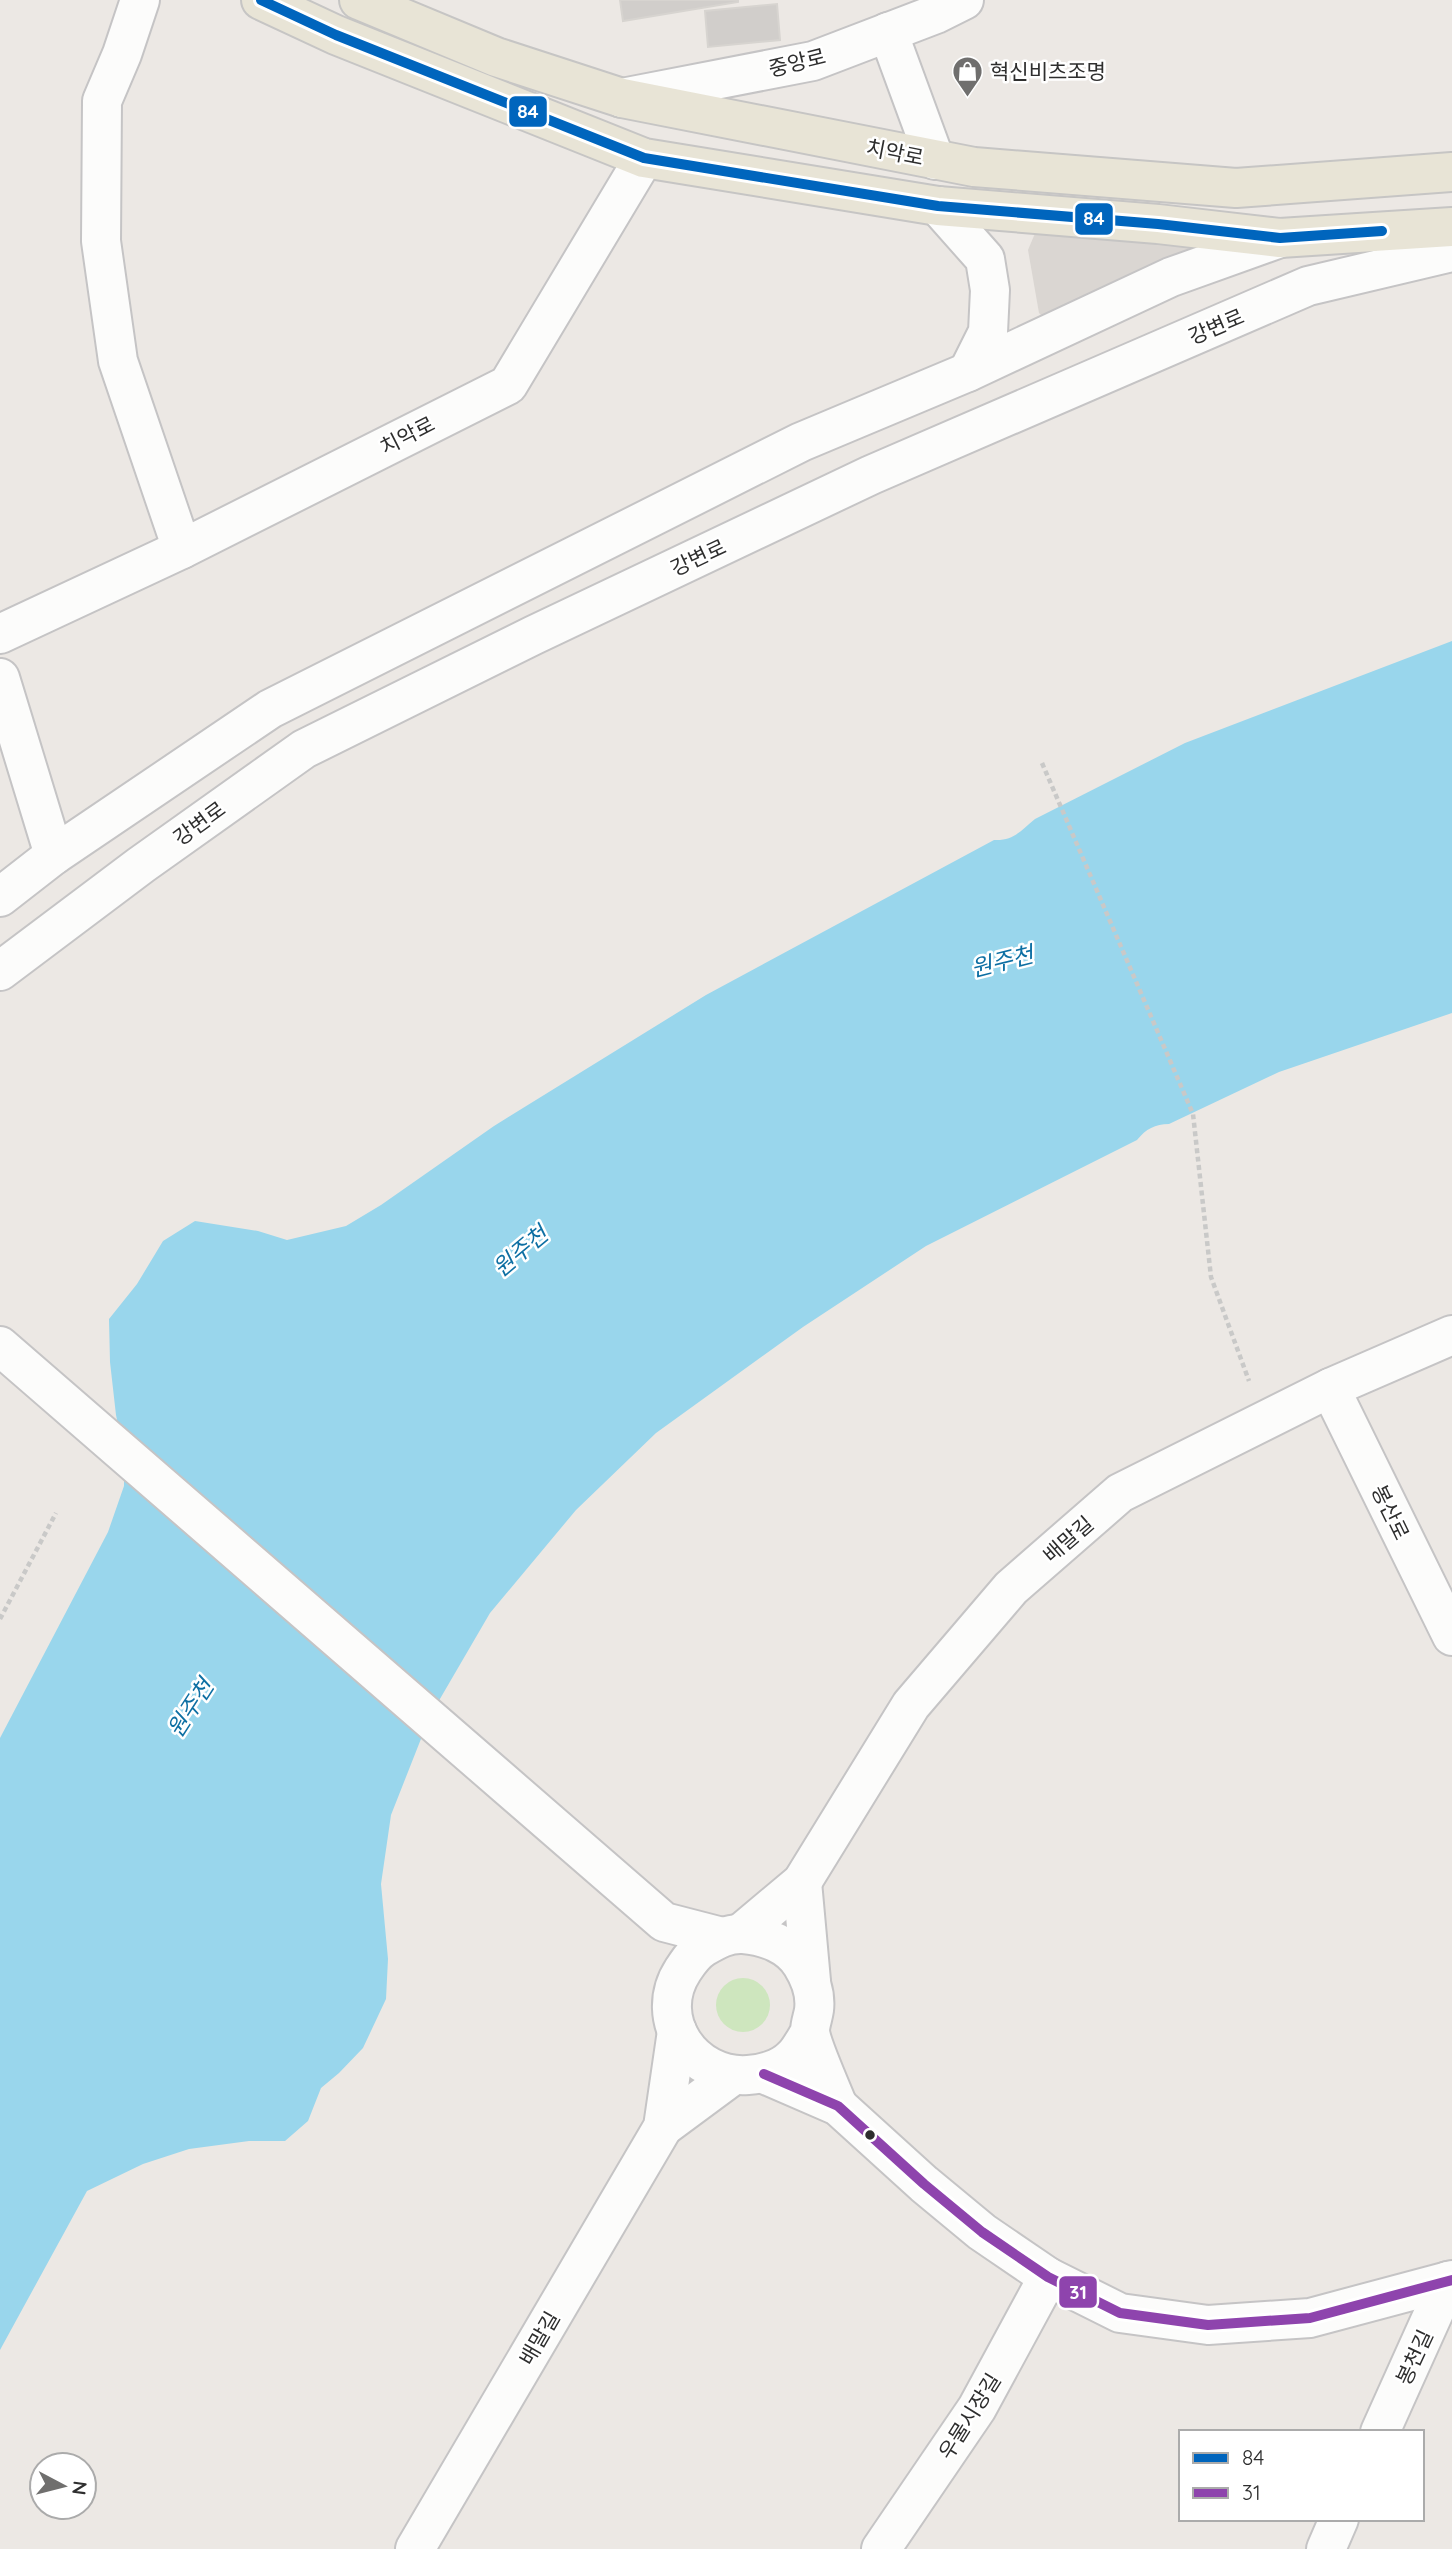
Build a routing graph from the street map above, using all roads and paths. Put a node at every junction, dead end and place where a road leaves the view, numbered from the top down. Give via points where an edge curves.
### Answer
1 (140, 0) edge
2 (261, 0) edge
3 (359, 0) edge
4 (944, 5) edge
5 (888, 32) junction
6 (622, 98) junction
7 (644, 158) junction
8 (935, 160) junction
9 (1452, 172) edge
10 (1452, 196) edge
11 (938, 206) junction
12 (1452, 227) edge
13 (1280, 238) junction
14 (1452, 252) edge
15 (968, 372) junction
16 (183, 548) junction
17 (0, 634) edge
18 (0, 678) edge
19 (1042, 762) dead end
20 (54, 855) junction
21 (0, 897) edge
22 (0, 971) edge
23 (1452, 1335) edge
24 (0, 1346) edge
25 (1330, 1388) junction
26 (1265, 1420) junction
27 (56, 1513) dead end
28 (0, 1619) edge
29 (1452, 1636) edge
30 (802, 1882) junction
31 (664, 1923) junction
32 (731, 1935) junction
33 (677, 1979) junction
34 (811, 1981) junction
35 (677, 2031) junction
36 (810, 2032) junction
37 (748, 2076) junction
38 (838, 2106) junction
39 (663, 2127) junction
40 (1048, 2277) junction
41 (1450, 2281) edge
42 (1381, 2430) edge
43 (1338, 2521) edge
44 (415, 2549) edge
45 (881, 2549) edge
46 (1326, 2549) edge

1 - 16 street via 102,101 101,241 118,361
2 - 7 main road via 348,40
3 - 6 main road, 치악로 via 496,57
4 - 5 street, 중앙로
5 - 6 street, 중앙로 via 813,61
5 - 8 street
6 - 8 main road, 치악로
7 - 11 main road
7 - 16 street, 치악로 via 508,385
8 - 9 main road, 치악로 via 1236,188
10 - 13 main road
11 - 13 main road
11 - 15 street via 985,259 990,290 988,332
12 - 13 main road
13 - 15 street via 1171,277
14 - 22 street, 강변로 via 1296,291 871,475 304,748
15 - 20 street via 801,442 270,709
16 - 17 street, 치악로
18 - 20 street
19 - 26 path via 1192,1114 1211,1277
20 - 21 street
23 - 25 street, 배말길
24 - 31 street
25 - 26 street, 배말길
25 - 29 street, 봉산로
26 - 30 street, 배말길 via 1121,1493 1011,1588 911,1705
27 - 28 path
30 - 32 street, 배말길
30 - 34 street
31 - 32 street
31 - 33 street
32 - 33 street via 695,1953
32 - 34 street via 763,1936 783,1945 800,1961
33 - 35 street via 672,2005
34 - 36 street via 815,2006
35 - 37 street via 689,2053 709,2068
35 - 39 street
36 - 37 street via 792,2059
36 - 38 street
37 - 38 street
37 - 39 street
38 - 40 street via 982,2232
39 - 44 street, 배말길
40 - 41 street via 1119,2314 1208,2326 1310,2318
40 - 45 street, 우물시장길 via 976,2408
41 - 42 street, 봉천길
43 - 46 street

